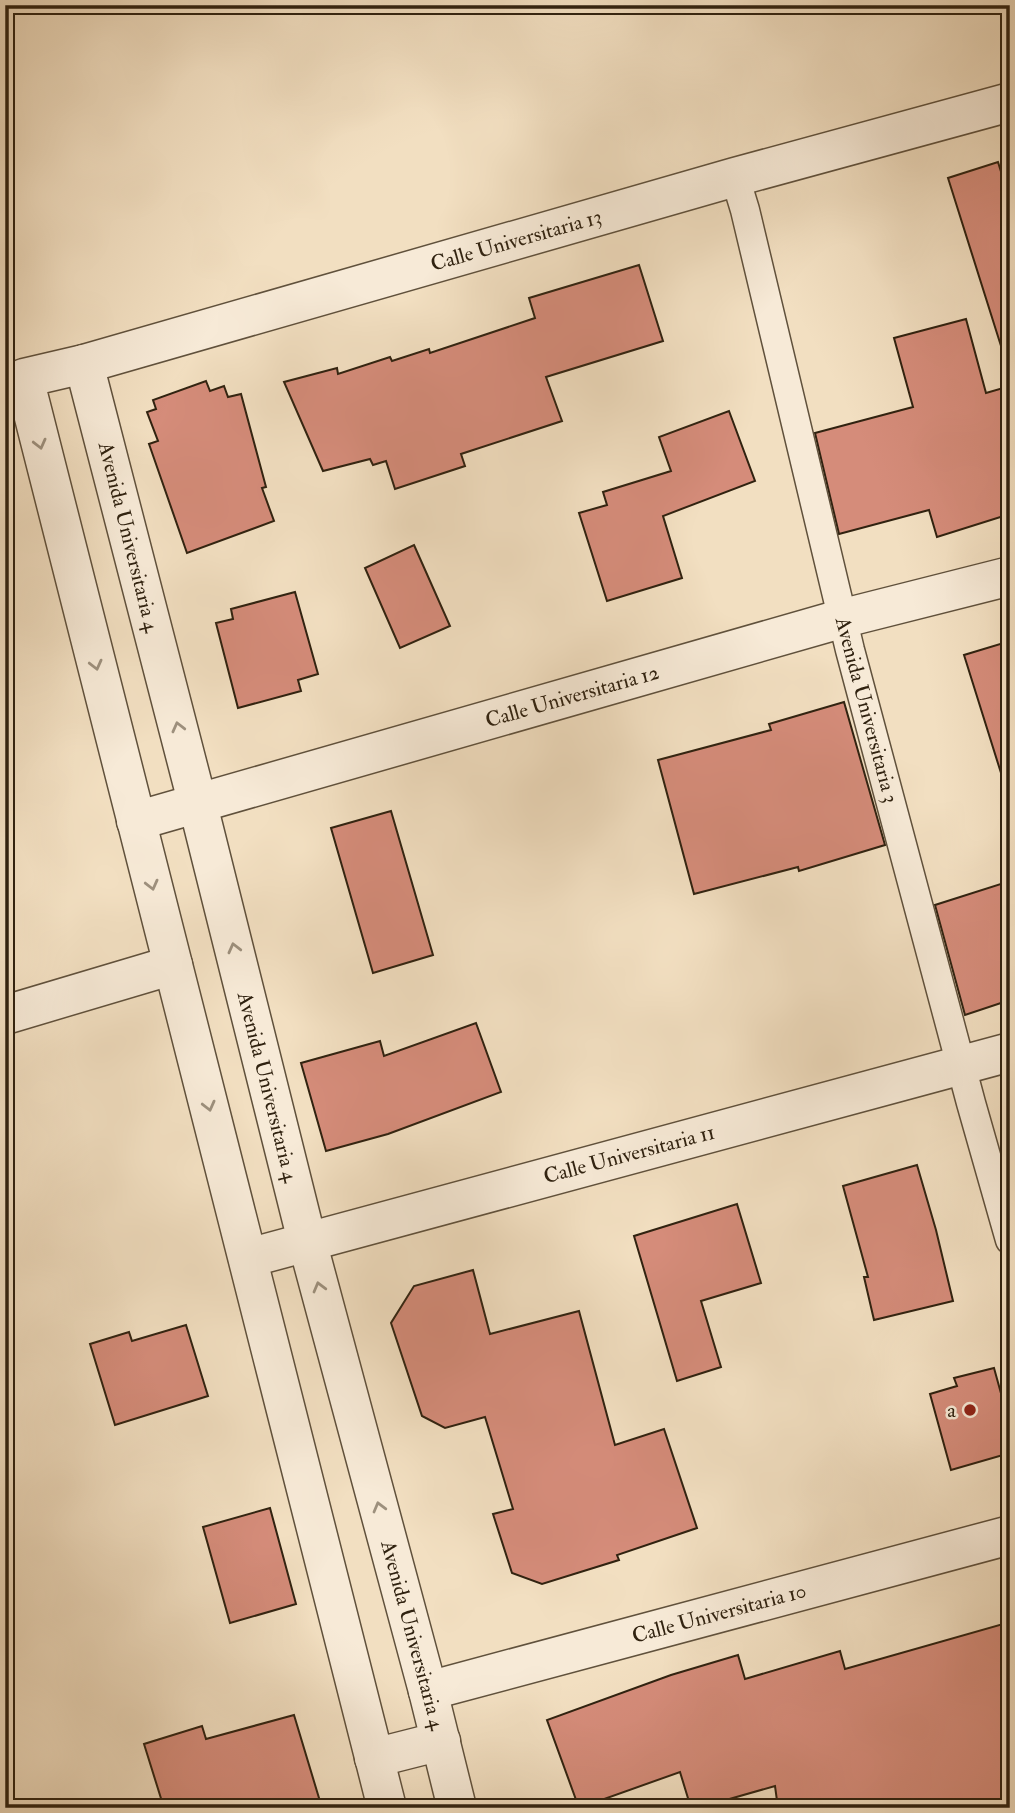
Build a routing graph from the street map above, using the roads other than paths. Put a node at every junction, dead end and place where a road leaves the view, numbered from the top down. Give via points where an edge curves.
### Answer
1 (1010, 102) edge
2 (735, 177) junction
3 (85, 364) junction
4 (1010, 576) edge
5 (844, 618) junction
6 (198, 805) junction
7 (136, 821) junction
8 (173, 965) junction
9 (5, 1015) edge
10 (1010, 1052) edge
11 (962, 1065) junction
12 (1010, 1240) edge
13 (307, 1241) junction
14 (248, 1258) junction
15 (1010, 1535) edge
16 (428, 1691) junction
17 (441, 1741) junction
18 (374, 1758) junction
19 (387, 1808) edge
20 (457, 1808) edge

1 - 2 street, Calle Universitaria 13
2 - 3 street, Calle Universitaria 13
2 - 5 street, Avenida Universitaria 3
6 -> 3 street, Avenida Universitaria 4
3 -> 7 street, Calle Universitaria 13 via 23,378
4 - 5 street, Calle Universitaria 12
5 - 6 street, Calle Universitaria 12
5 - 11 street, Avenida Universitaria 3
6 - 7 street, Calle Universitaria 12
13 -> 6 street, Avenida Universitaria 4
7 -> 8 street
8 - 9 street
8 -> 14 street
10 - 11 street, Calle Universitaria 11
11 - 12 street, Avenida Universitaria 3
11 - 13 street, Calle Universitaria 11
13 - 14 street, Calle Universitaria 11
16 -> 13 street, Avenida Universitaria 4
14 - 18 street
15 - 16 street, Calle Universitaria 10
16 - 17 street, Avenida Universitaria 4
17 - 18 street
17 - 20 street, Avenida Universitaria 4
18 - 19 street

